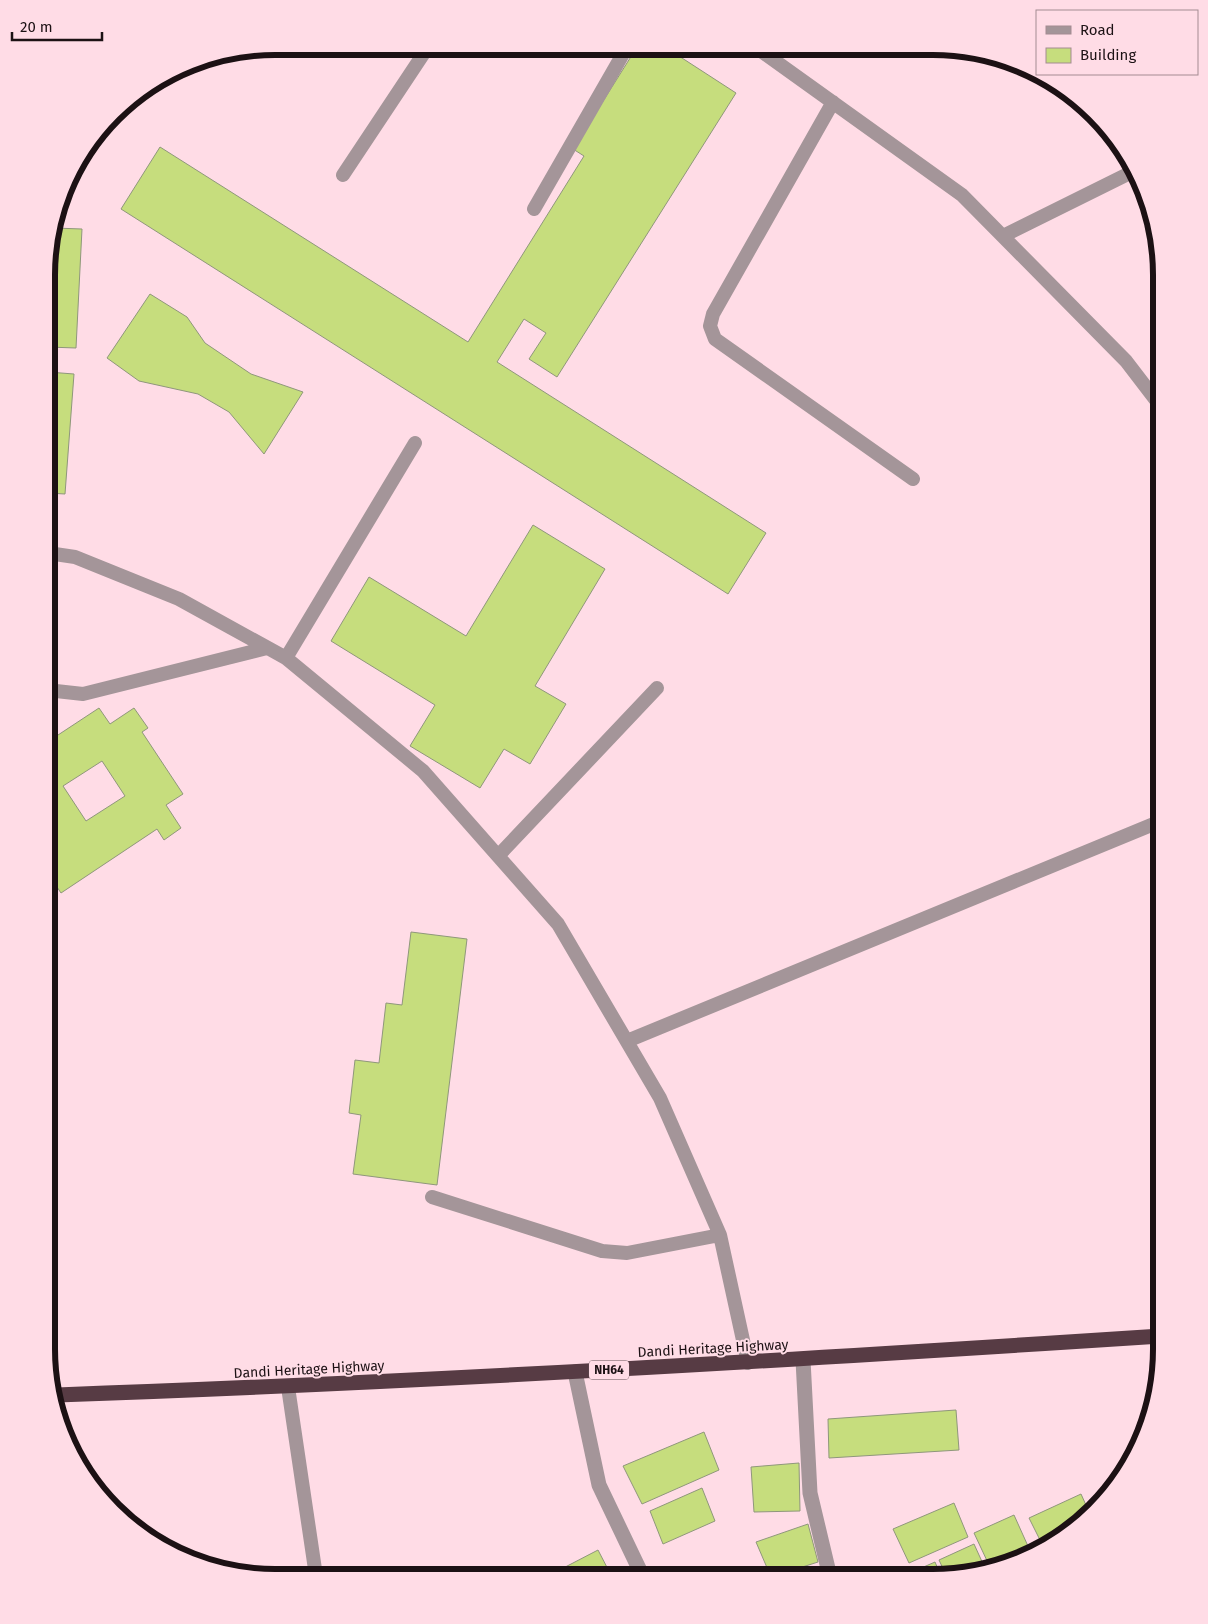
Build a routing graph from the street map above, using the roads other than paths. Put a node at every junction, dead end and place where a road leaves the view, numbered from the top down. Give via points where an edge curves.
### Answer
1 (423, 55) edge
2 (621, 55) edge
3 (766, 55) edge
4 (832, 102) junction
5 (1128, 174) edge
6 (343, 175) dead end
7 (534, 209) dead end
8 (1003, 236) junction
9 (1153, 396) edge
10 (415, 443) dead end
11 (914, 479) dead end
12 (55, 554) edge
13 (267, 648) junction
14 (286, 658) junction
15 (656, 688) dead end
16 (55, 691) edge
17 (1153, 825) edge
18 (498, 856) junction
19 (627, 1041) junction
20 (432, 1197) dead end
21 (720, 1235) junction
22 (1153, 1337) edge
23 (803, 1360) junction
24 (748, 1363) junction
25 (575, 1372) junction
26 (288, 1387) junction
27 (60, 1395) edge
28 (315, 1569) edge
29 (639, 1569) edge
30 (828, 1569) edge

1 - 6 lane
2 - 7 lane
3 - 4 lane
4 - 8 lane via 962,195
4 - 11 lane via 713,314 710,326 715,339
5 - 8 lane
8 - 9 lane via 1126,361
10 - 14 lane
12 - 13 lane via 75,557 180,599
13 - 14 lane
13 - 16 lane via 83,694
14 - 18 lane via 423,770
15 - 18 lane
17 - 19 lane
18 - 19 lane via 558,924
19 - 21 lane via 660,1098
20 - 21 lane via 602,1251 627,1253
21 - 24 lane
22 - 23 highway, Dandi Heritage Highway / NH64
23 - 24 highway, Dandi Heritage Highway / NH64
23 - 30 street via 810,1493
24 - 25 highway, Dandi Heritage Highway / NH64
25 - 26 highway, Dandi Heritage Highway / NH64
25 - 29 street via 598,1485
26 - 27 highway, Dandi Heritage Highway / NH64
26 - 28 lane

